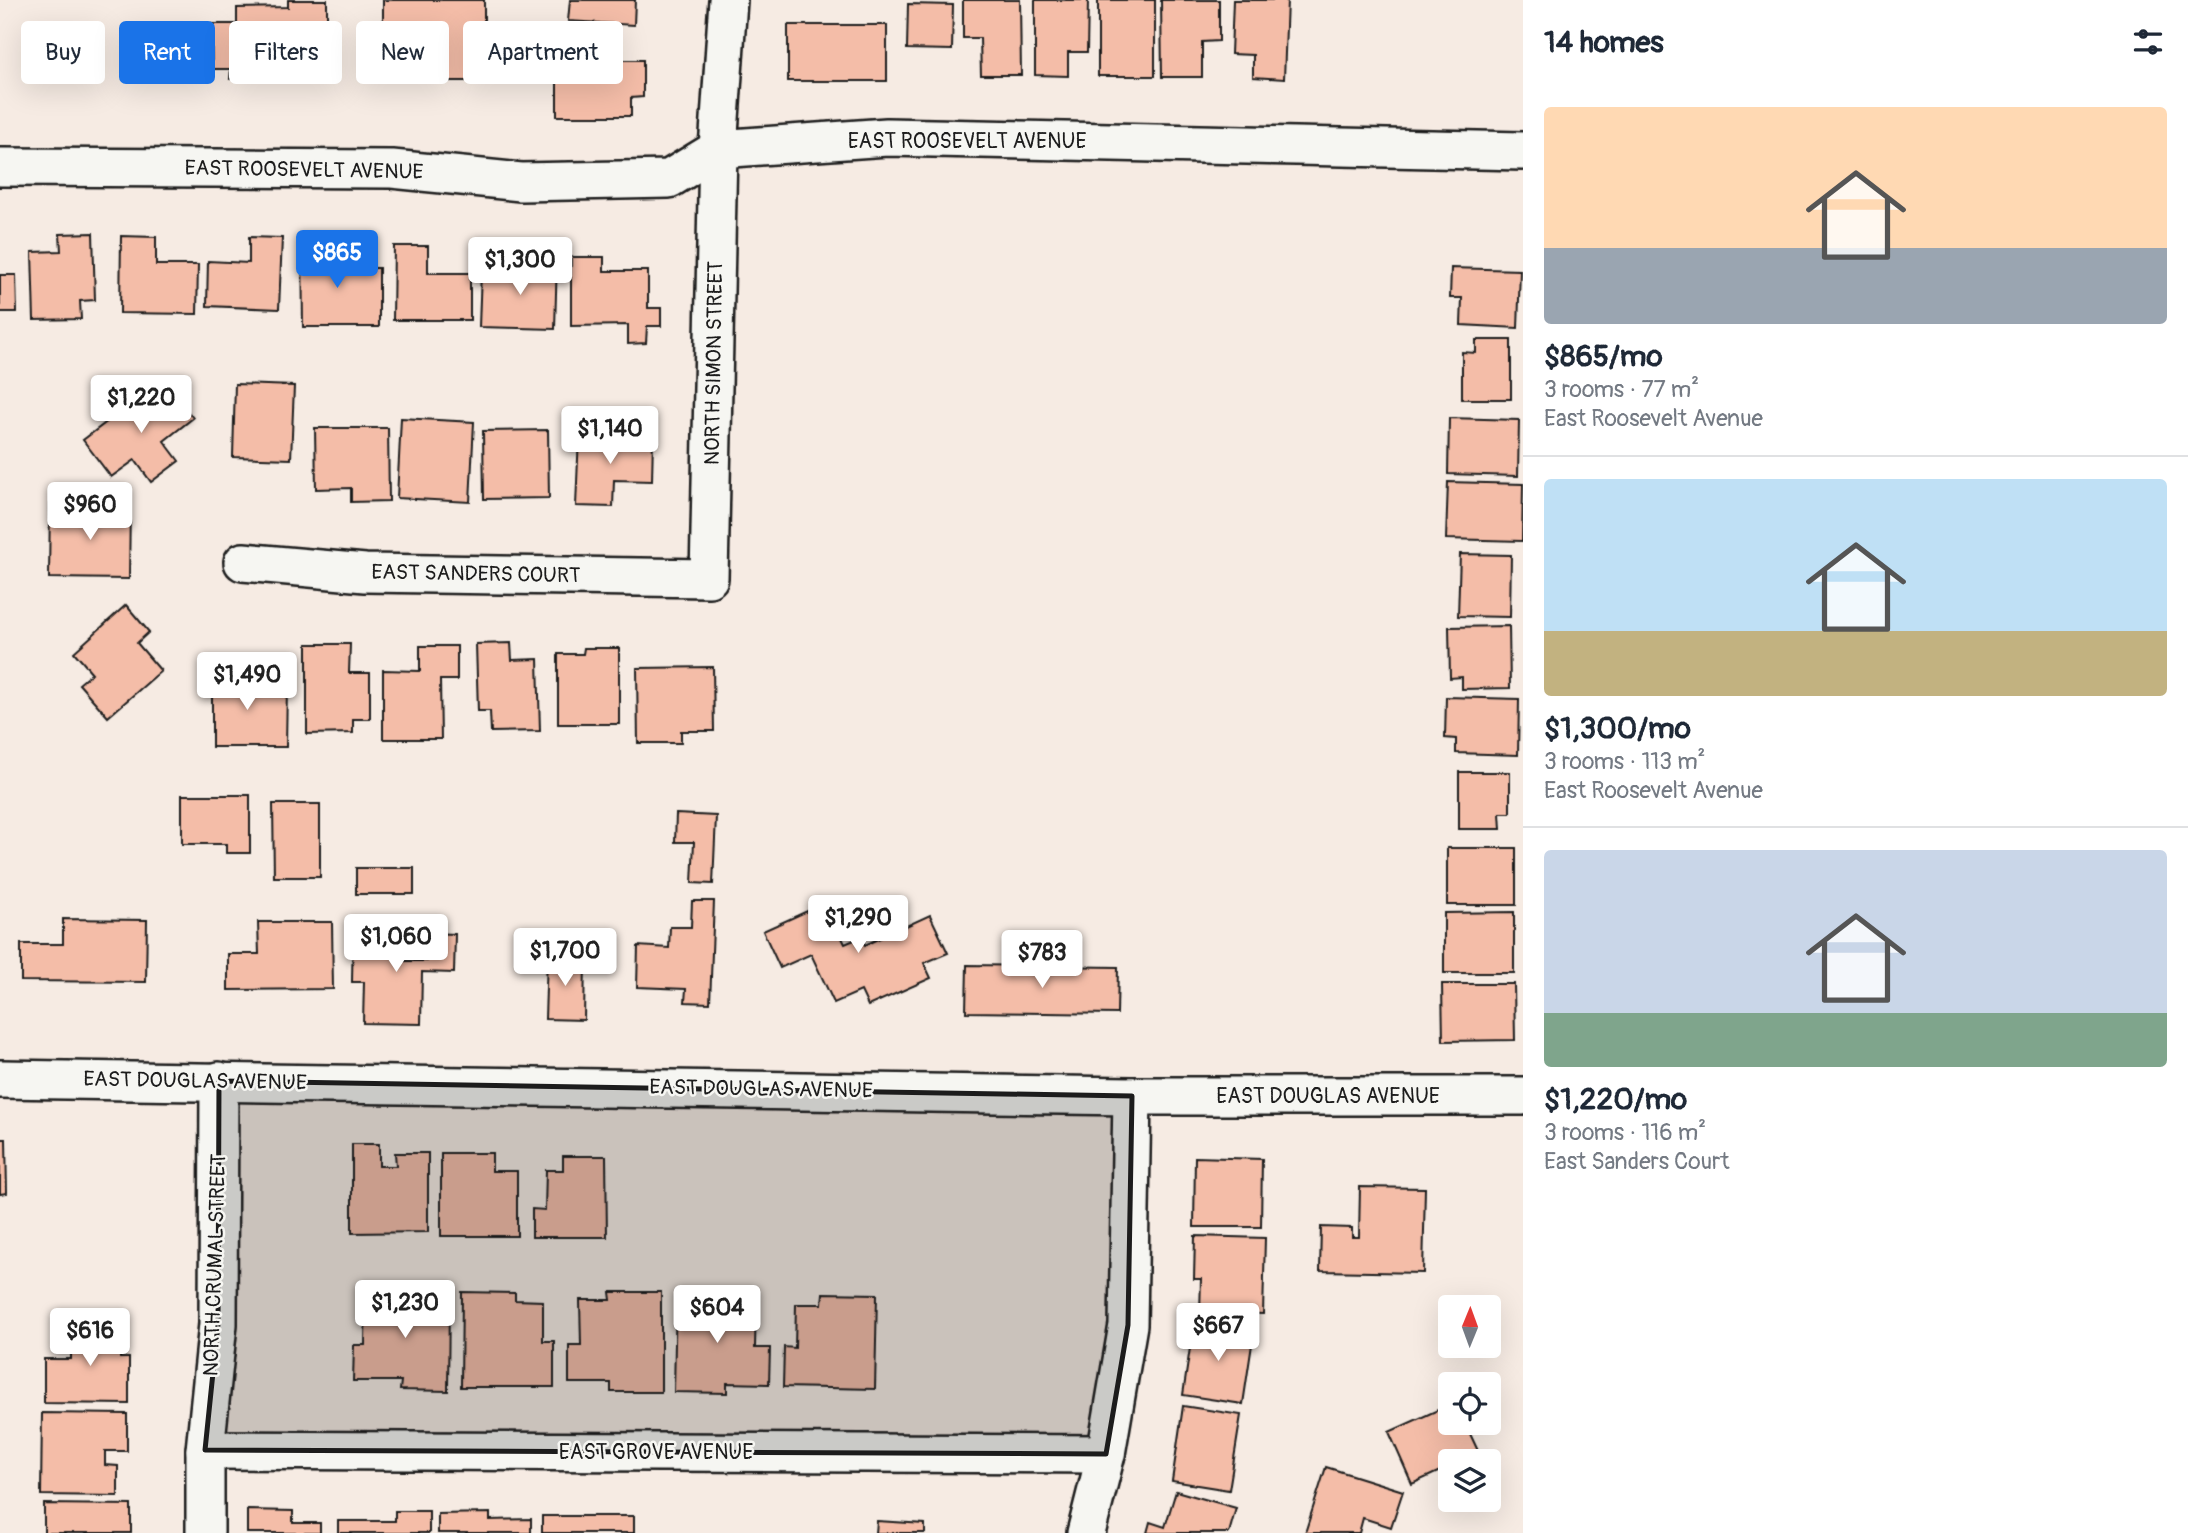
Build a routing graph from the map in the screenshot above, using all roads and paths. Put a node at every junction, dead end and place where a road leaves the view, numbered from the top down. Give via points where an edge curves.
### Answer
1 (728, 0) edge
2 (718, 149) junction
3 (1523, 151) edge
4 (0, 167) edge
5 (243, 562) dead end
6 (709, 578) joint
7 (0, 1079) edge
8 (219, 1081) junction
9 (1132, 1096) junction
10 (1523, 1096) edge
11 (205, 1450) junction
12 (1106, 1454) junction
13 (205, 1533) edge
14 (1086, 1533) edge

1 - 2 street, NORTH SIMON STREET
2 - 3 street, EAST ROOSEVELT AVENUE via 887,136
2 - 4 street, EAST ROOSEVELT AVENUE via 669,179 656,180 521,182 392,169
2 - 6 street, NORTH SIMON STREET
5 - 6 street, EAST SANDERS COURT via 365,573
7 - 8 street, EAST DOUGLAS AVENUE
8 - 9 street, EAST DOUGLAS AVENUE
8 - 11 street, NORTH CRUMAL STREET via 218,1324
9 - 10 street, EAST DOUGLAS AVENUE
9 - 12 street via 1128,1325
11 - 12 street, EAST GROVE AVENUE
11 - 13 street, NORTH CRUMAL STREET
12 - 14 street

